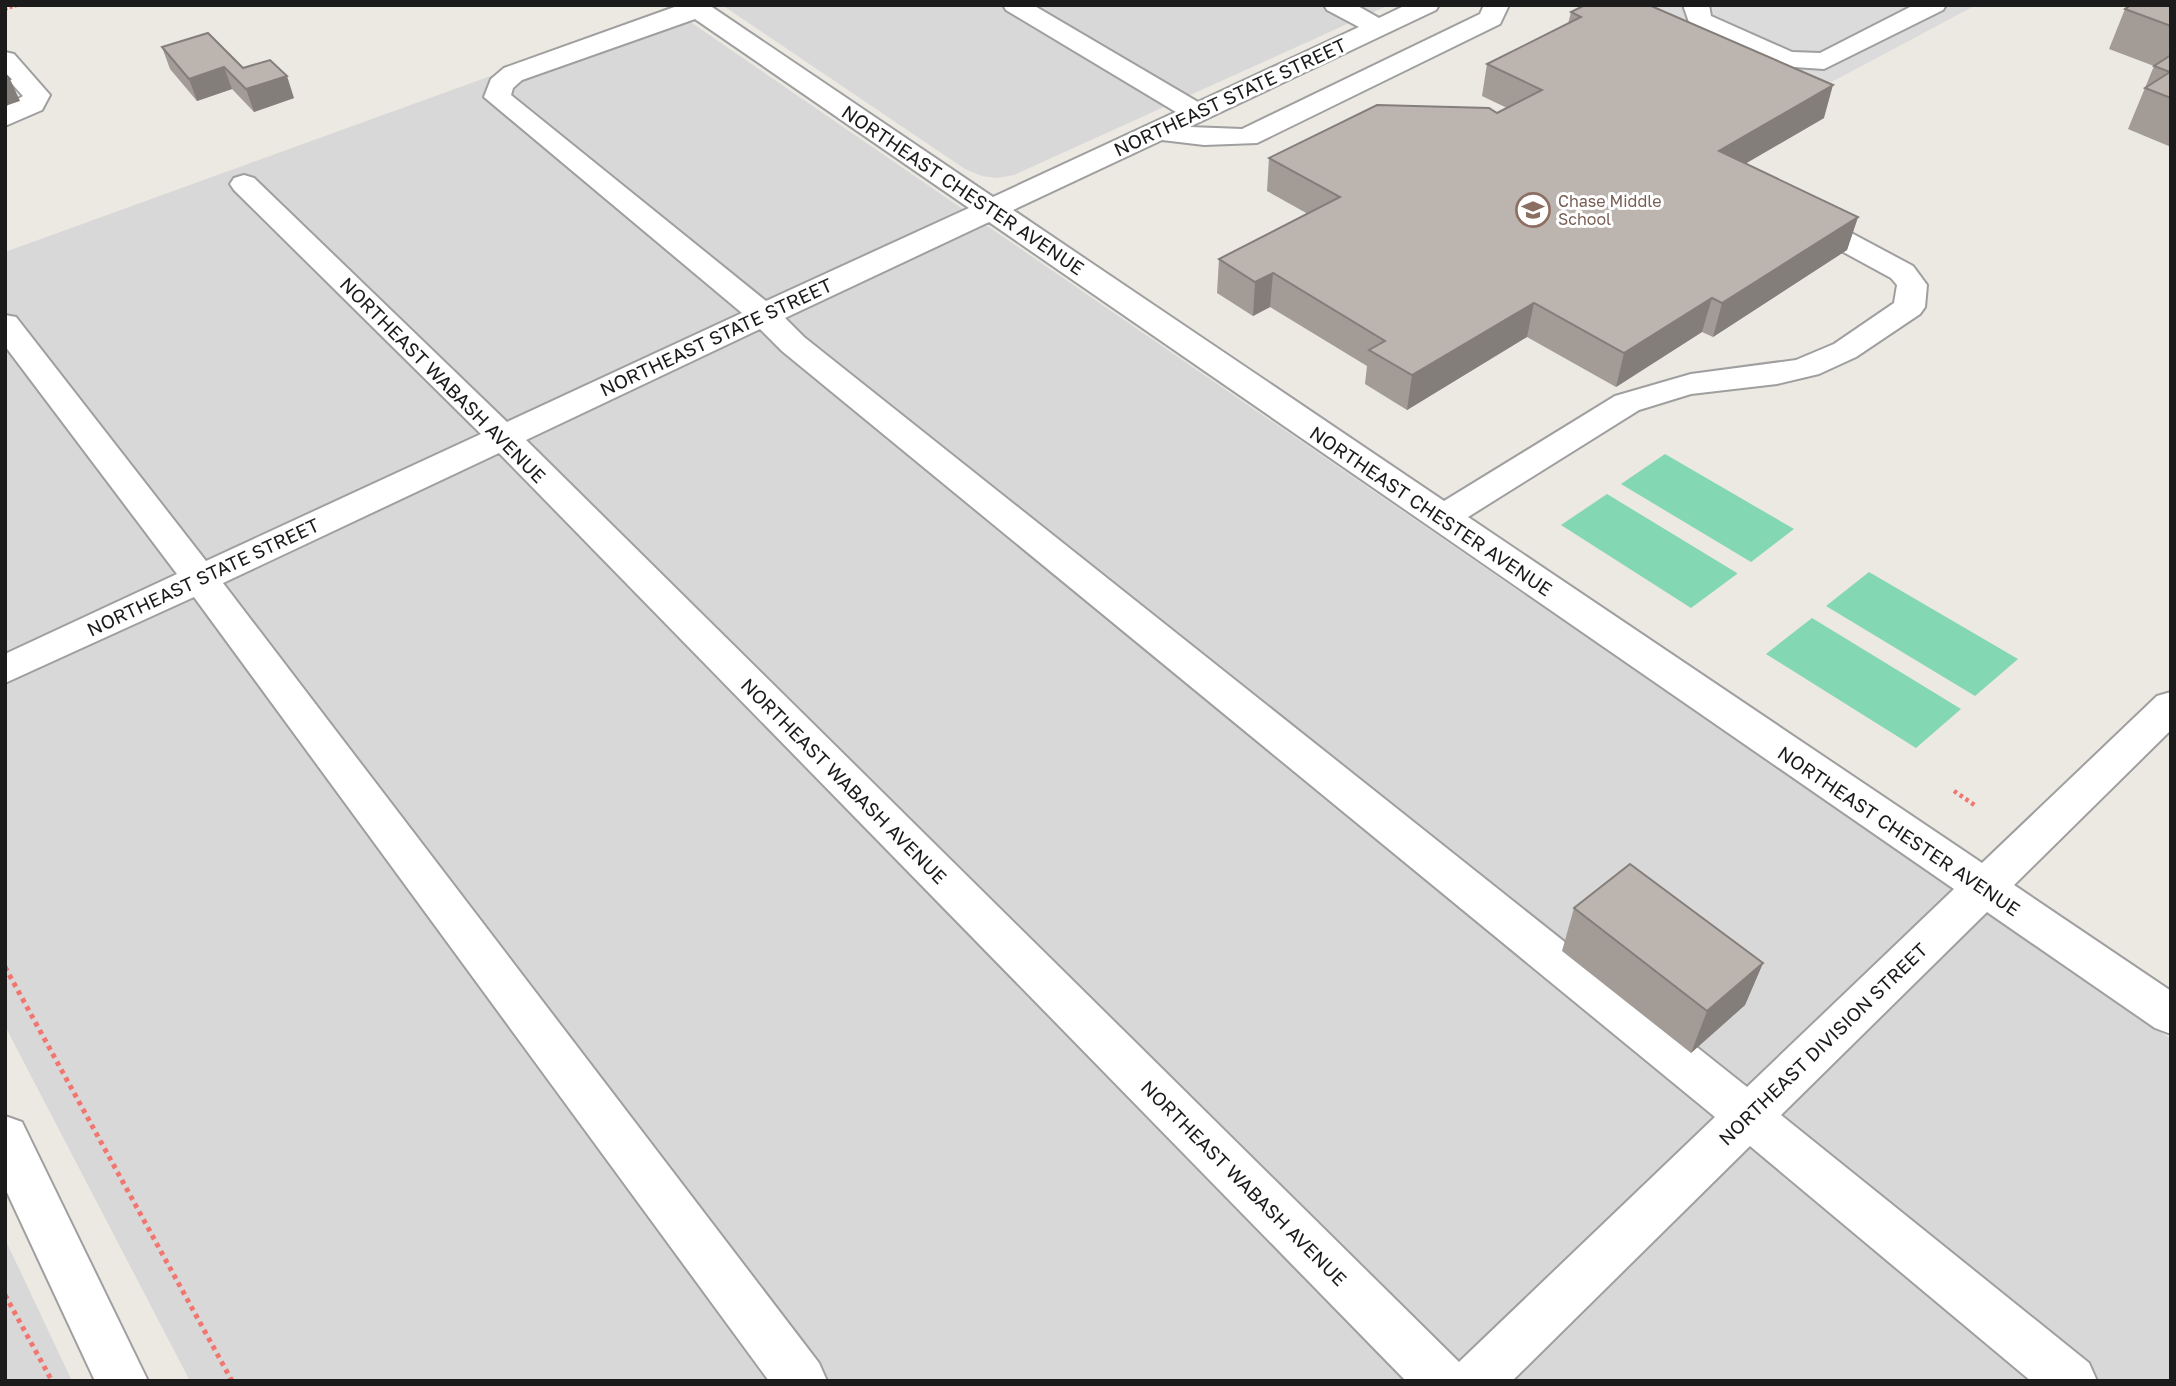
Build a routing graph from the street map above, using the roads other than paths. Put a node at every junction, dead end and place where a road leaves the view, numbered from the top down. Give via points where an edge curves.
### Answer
1 (1016, 5) edge
2 (1336, 5) edge
3 (1427, 5) edge
4 (1497, 5) edge
5 (1696, 5) edge
6 (1934, 5) edge
7 (695, 7) edge
8 (1380, 27) junction
9 (6, 68) edge
10 (1197, 113) junction
11 (5, 116) edge
12 (1158, 131) junction
13 (244, 184) dead end
14 (1780, 207) edge
15 (991, 209) junction
16 (764, 315) junction
17 (5, 324) edge
18 (503, 437) junction
19 (1443, 518) junction
20 (200, 579) junction
21 (5, 670) edge
22 (2171, 706) edge
23 (1984, 888) junction
24 (2171, 1015) edge
25 (1748, 1116) junction
26 (5, 1137) edge
27 (122, 1381) edge
28 (801, 1381) edge
29 (1442, 1381) edge
30 (1475, 1381) edge
31 (2071, 1381) edge

1 - 10 street
2 - 8 street
3 - 8 street, NORTHEAST STATE STREET
4 - 12 street via 1491,19 1247,137
5 - 6 street via 1699,20 1788,60 1824,61
7 - 15 street, NORTHEAST CHESTER AVENUE
7 - 16 street via 513,74 500,85 497,97
8 - 10 street, NORTHEAST STATE STREET
9 - 11 street via 26,95
10 - 12 street, NORTHEAST STATE STREET
12 - 15 street, NORTHEAST STATE STREET
13 - 18 street, NORTHEAST WABASH AVENUE
14 - 19 street via 1902,272 1912,285 1909,307 1821,363 1784,373 1699,383 1628,403
15 - 16 street, NORTHEAST STATE STREET
15 - 19 street, NORTHEAST CHESTER AVENUE
16 - 18 street, NORTHEAST STATE STREET
16 - 25 street via 793,344
17 - 20 street
18 - 20 street, NORTHEAST STATE STREET
18 - 29 street, NORTHEAST WABASH AVENUE
19 - 23 street, NORTHEAST CHESTER AVENUE
20 - 21 street, NORTHEAST STATE STREET
20 - 28 street
22 - 23 street, NORTHEAST DIVISION STREET
23 - 24 street, NORTHEAST CHESTER AVENUE
23 - 25 street, NORTHEAST DIVISION STREET
25 - 30 street, NORTHEAST DIVISION STREET
25 - 31 street
26 - 27 street

